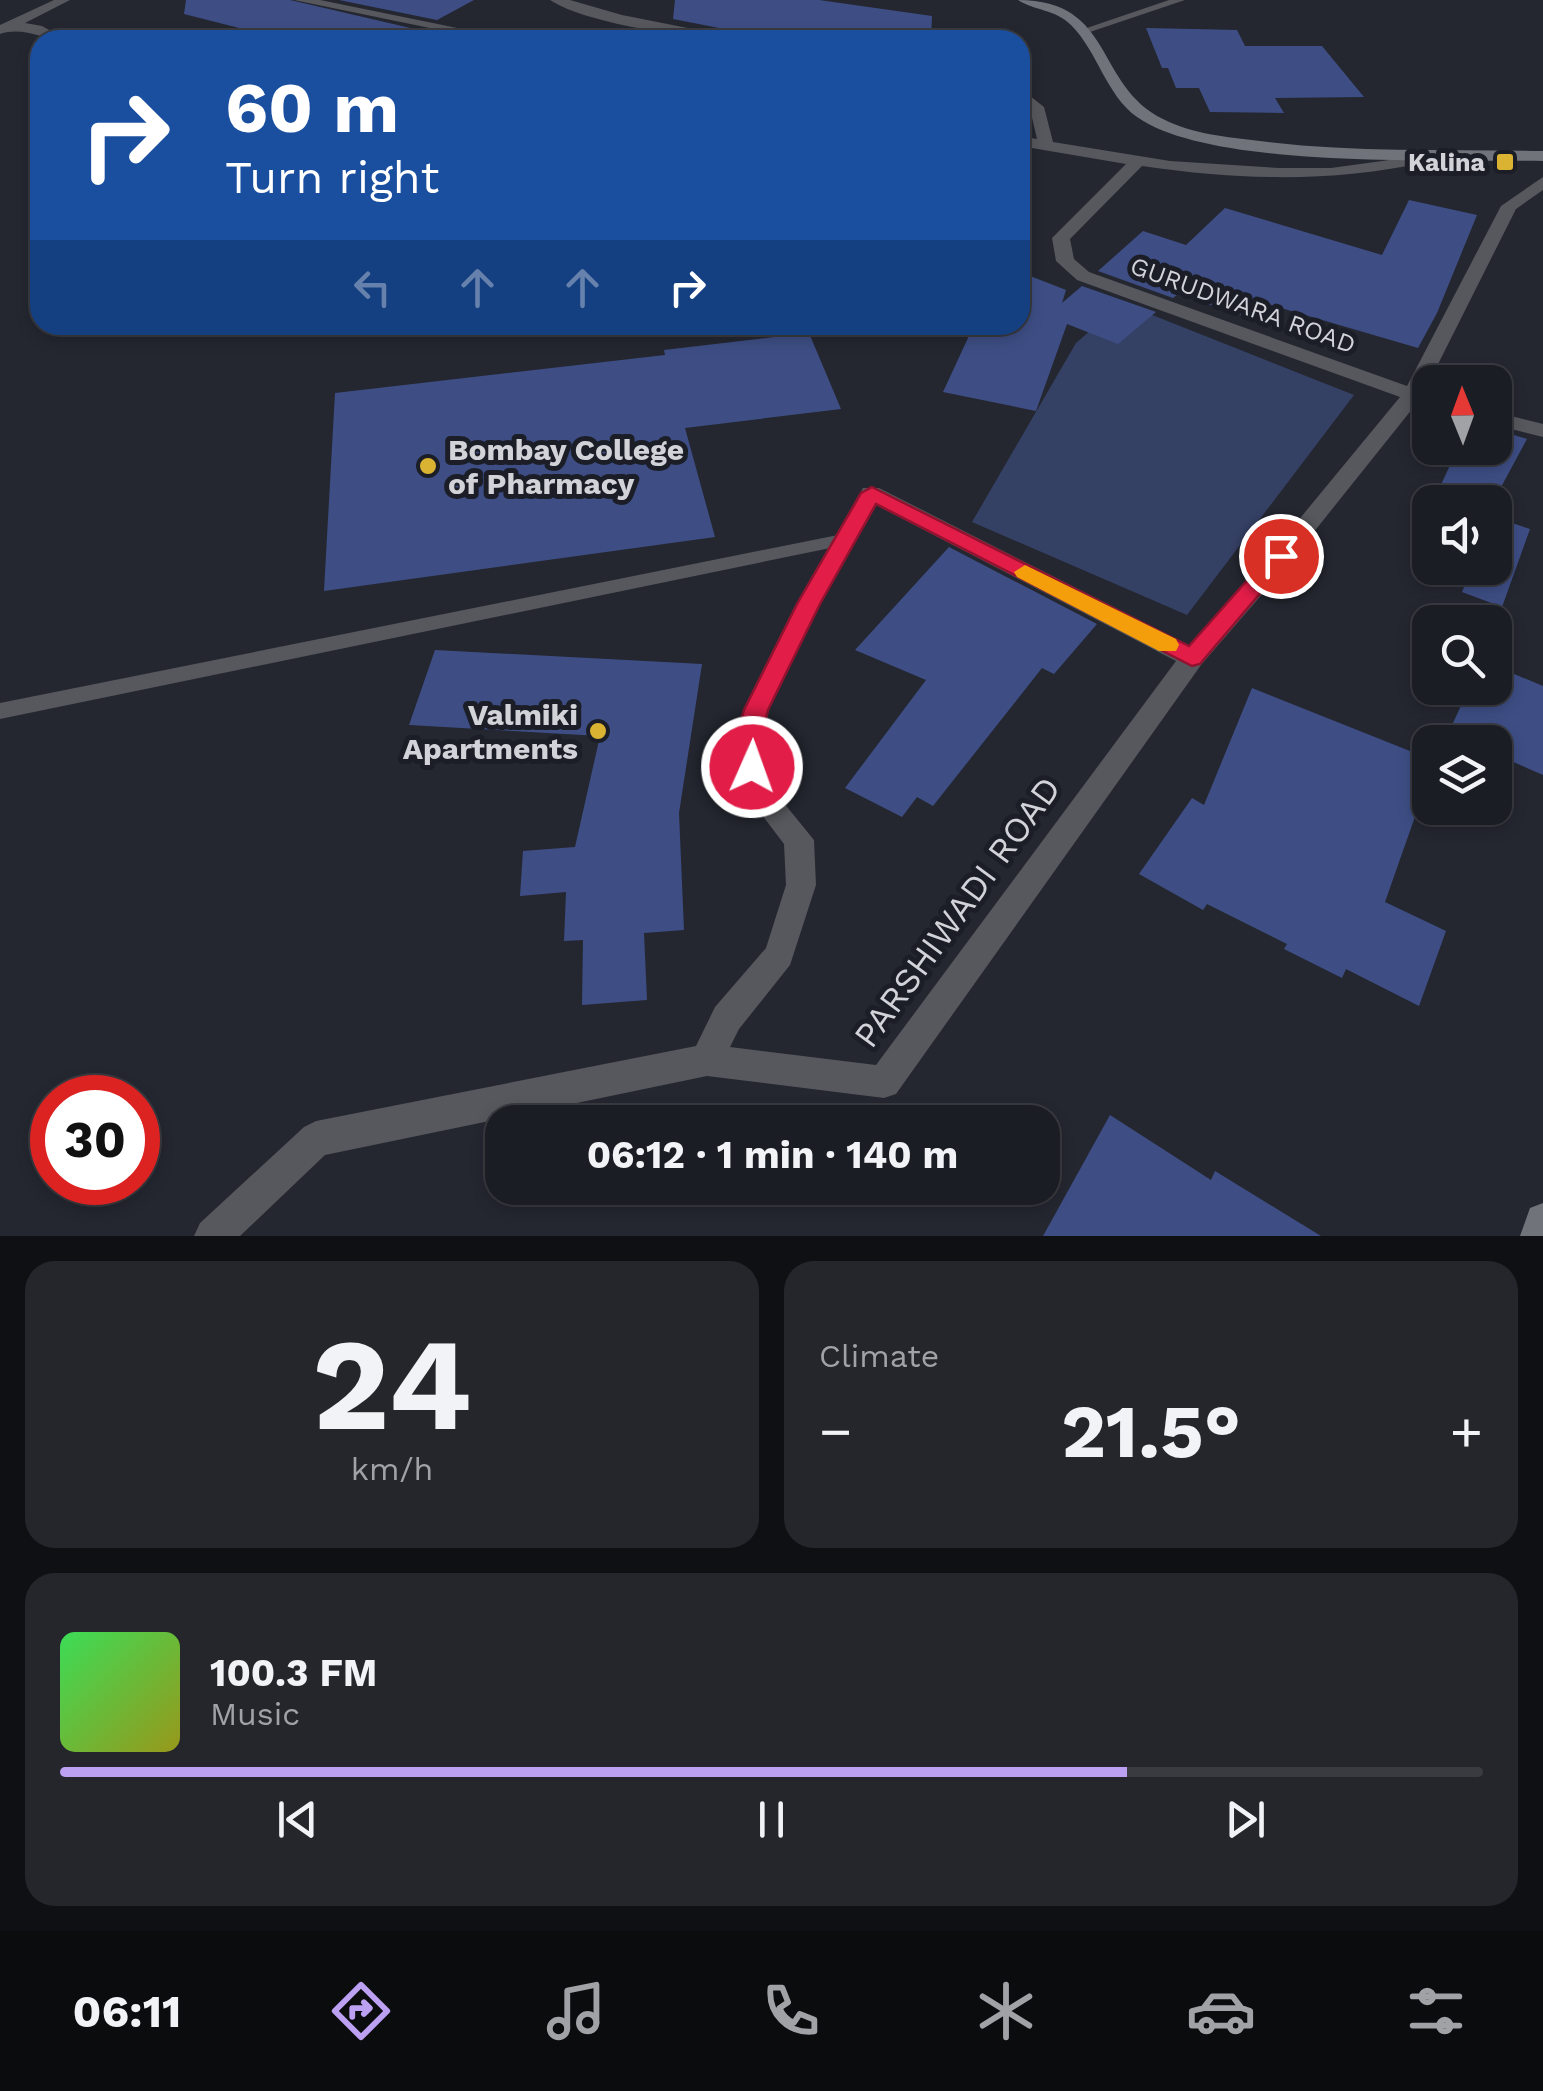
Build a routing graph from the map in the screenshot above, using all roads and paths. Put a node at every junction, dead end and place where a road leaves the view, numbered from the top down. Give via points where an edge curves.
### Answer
1 (64, 0) edge
2 (300, 0) edge
3 (556, 0) edge
4 (1024, 0) edge
5 (1180, 0) edge
6 (6, 28) edge
7 (447, 28) junction
8 (40, 30) edge
9 (444, 30) edge
10 (457, 30) edge
11 (683, 30) edge
12 (1082, 31) junction
13 (1030, 100) edge
14 (1030, 143) edge
15 (1046, 146) junction
16 (1543, 156) edge
17 (1427, 157) junction
18 (1136, 163) junction
19 (1543, 182) edge
20 (1436, 365) edge
21 (1412, 395) edge
22 (1412, 408) edge
23 (1512, 423) edge
24 (1543, 431) edge
25 (843, 540) junction
26 (1192, 658) junction
27 (0, 712) edge
28 (707, 1060) junction
29 (1543, 1222) edge
30 (213, 1236) edge
31 (1539, 1236) edge

1 - 6 street
2 - 7 street
3 - 11 street
4 - 12 main road via 1060,10
5 - 12 lane
6 - 8 street
7 - 9 street
7 - 10 street
12 - 17 main road via 1120,96 1156,123 1299,152
13 - 15 street
14 - 15 street
15 - 18 street
16 - 17 main road
17 - 18 street via 1358,171
18 - 21 street, GURUDWARA ROAD via 1060,238 1065,261 1084,276
19 - 20 street via 1509,206
22 - 26 street, PARSHIWADI ROAD
23 - 24 street
25 - 26 street via 872,493
25 - 27 lane
25 - 28 street via 756,710 747,744 757,790 799,840 801,886 779,955 727,1018
26 - 28 street, PARSHIWADI ROAD via 884,1082
28 - 30 street, PARSHIWADI ROAD via 316,1139
29 - 31 main road

